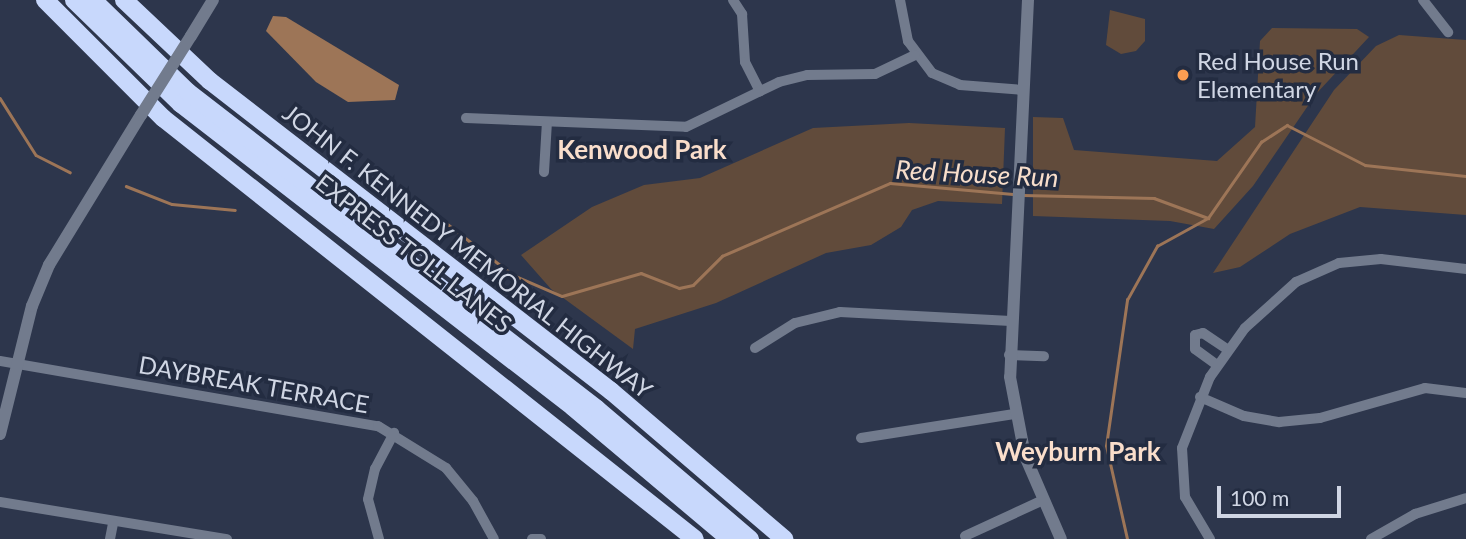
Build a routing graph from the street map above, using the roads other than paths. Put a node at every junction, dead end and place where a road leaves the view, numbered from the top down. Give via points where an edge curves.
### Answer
1 (45, 0) edge
2 (74, 0) edge
3 (93, 0) edge
4 (124, 0) edge
5 (213, 0) edge
6 (733, 0) edge
7 (900, 0) edge
8 (1028, 0) edge
9 (1423, 0) edge
10 (1448, 32) dead end
11 (915, 55) junction
12 (1023, 90) junction
13 (760, 91) junction
14 (466, 118) dead end
15 (547, 122) junction
16 (544, 172) dead end
17 (1466, 269) edge
18 (1011, 321) junction
19 (755, 348) dead end
20 (1227, 349) junction
21 (1009, 355) junction
22 (1044, 356) dead end
23 (0, 361) edge
24 (17, 363) junction
25 (1217, 365) junction
26 (1466, 393) edge
27 (1200, 397) junction
28 (1014, 414) junction
29 (394, 433) junction
30 (0, 434) edge
31 (861, 438) dead end
32 (1466, 498) edge
33 (1041, 501) junction
34 (0, 502) edge
35 (113, 523) junction
36 (965, 536) dead end
37 (110, 539) edge
38 (227, 539) edge
39 (379, 539) edge
40 (494, 539) edge
41 (532, 539) edge
42 (541, 539) edge
43 (695, 539) edge
44 (730, 539) edge
45 (750, 539) edge
46 (784, 539) edge
47 (1061, 539) edge
48 (1210, 539) edge
49 (1371, 539) edge

1 - 43 highway via 163,118
2 - 44 highway, EXPRESS TOLL LANES via 187,109 573,407
3 - 45 highway, EXPRESS TOLL LANES via 194,97 597,409
4 - 46 highway, JOHN F. KENNEDY MEMORIAL HIGHWAY via 210,80 611,391
5 - 24 street, bridge via 58,246 32,306
6 - 13 street via 741,14 745,62
7 - 11 street
8 - 12 street
9 - 10 street
11 - 12 street via 932,73 951,82
11 - 13 street via 875,74 807,75
12 - 18 street
13 - 15 street via 686,127
14 - 15 street
15 - 16 street
17 - 20 street via 1371,258 1328,266 1286,289
18 - 19 street via 840,312 794,323
18 - 21 street
20 - 25 street
20 - 25 street via 1203,333 1195,335 1195,349
21 - 22 street
21 - 28 street
23 - 24 street, DAYBREAK TERRACE
24 - 29 street, DAYBREAK TERRACE via 349,418
24 - 30 street
25 - 27 street
26 - 27 street via 1425,387 1320,418 1279,422 1244,416
27 - 48 street via 1182,448 1181,477 1193,516
28 - 31 street
28 - 33 street
29 - 39 street via 378,461 368,499
29 - 40 street, DAYBREAK TERRACE via 455,477
32 - 49 street via 1415,514
33 - 36 street
33 - 47 street
34 - 35 street
35 - 37 street
35 - 38 street
41 - 42 street

